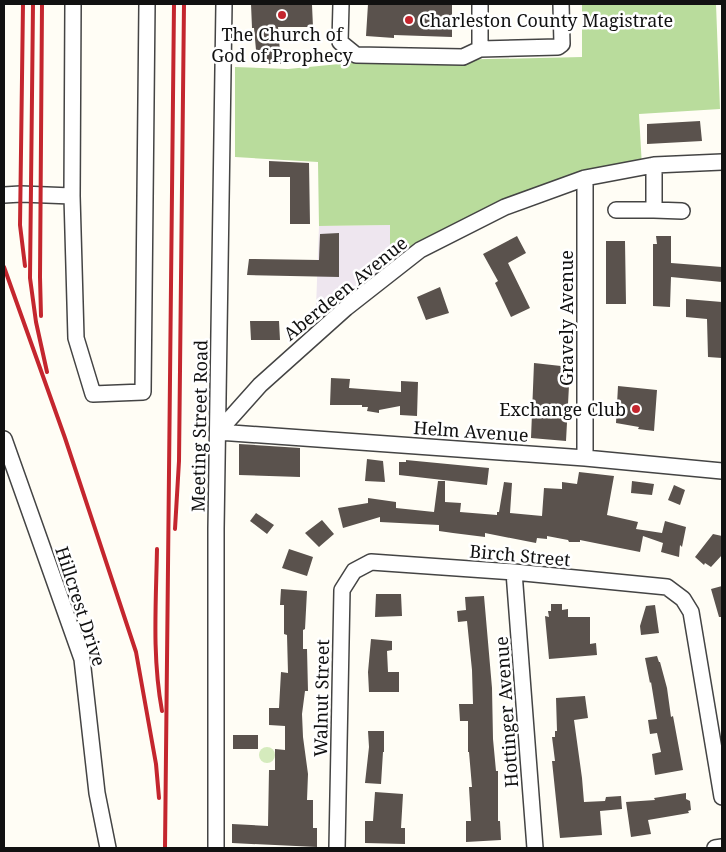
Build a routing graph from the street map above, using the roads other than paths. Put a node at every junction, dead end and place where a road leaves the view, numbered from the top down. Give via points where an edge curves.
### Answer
1 (73, 4) edge
2 (147, 4) edge
3 (224, 4) edge
4 (341, 4) edge
5 (480, 4) edge
6 (561, 4) edge
7 (480, 49) junction
8 (722, 162) edge
9 (654, 165) junction
10 (585, 178) junction
11 (4, 195) edge
12 (72, 196) junction
13 (616, 210) dead end
14 (654, 210) junction
15 (682, 211) dead end
16 (218, 432) junction
17 (4, 439) edge
18 (585, 458) junction
19 (722, 471) edge
20 (371, 562) joint
21 (514, 572) junction
22 (722, 797) edge
23 (722, 847) edge
24 (108, 848) edge
25 (216, 848) edge
26 (337, 848) edge
27 (535, 848) edge
28 (715, 848) edge

1 - 12 street
2 - 12 street via 143,392 93,394 76,338
3 - 16 street, Meeting Street Road
4 - 7 street via 340,42 356,55 463,57
5 - 7 street
6 - 7 street via 562,44 558,47
8 - 9 street, Aberdeen Avenue
9 - 10 street, Aberdeen Avenue
9 - 14 street
10 - 16 street, Aberdeen Avenue via 505,207 420,250 339,313 260,385
10 - 18 street, Gravely Avenue
11 - 12 street
13 - 14 street
14 - 15 street
16 - 18 street, Helm Avenue
16 - 25 street, Meeting Street Road
17 - 24 street, Hillcrest Drive via 82,659
18 - 19 street, Helm Avenue
20 - 21 street, Birch Street
20 - 26 street, Walnut Street via 354,571 342,590
21 - 22 street, Birch Street via 667,587 683,599 690,612
21 - 27 street, Hottinger Avenue
23 - 28 street

